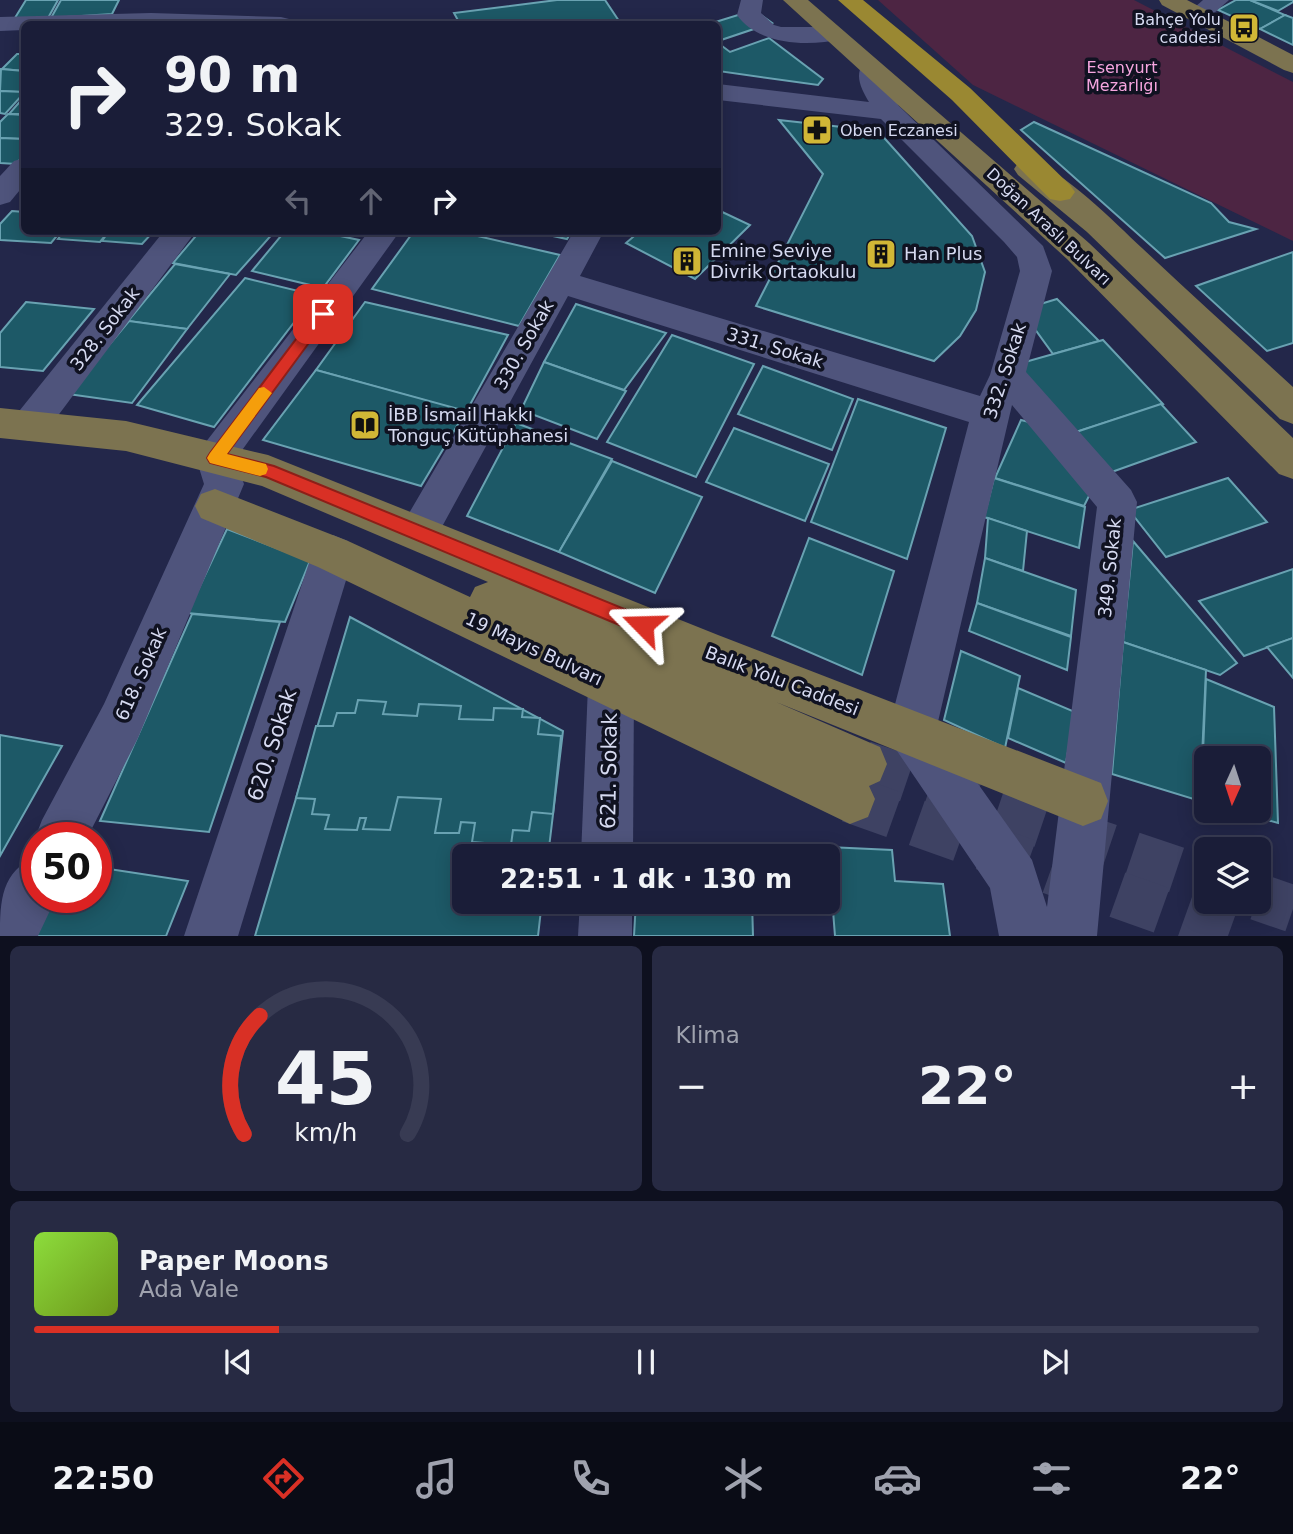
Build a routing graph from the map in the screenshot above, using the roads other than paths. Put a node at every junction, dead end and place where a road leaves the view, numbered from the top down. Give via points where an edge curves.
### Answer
1 (752, 0) edge
2 (794, 0) edge
3 (825, 0) edge
4 (849, 0) edge
5 (1170, 0) edge
6 (1218, 0) edge
7 (1198, 15) junction
8 (832, 34) junction
9 (1293, 65) edge
10 (872, 69) junction
11 (721, 92) edge
12 (889, 112) junction
13 (21, 170) edge
14 (1060, 192) junction
15 (0, 195) edge
16 (178, 235) edge
17 (382, 235) edge
18 (587, 235) edge
19 (560, 282) junction
20 (1234, 351) junction
21 (1007, 375) junction
22 (1293, 394) edge
23 (1293, 409) edge
24 (990, 414) junction
25 (14, 425) edge
26 (1293, 463) edge
27 (218, 483) junction
28 (418, 532) junction
29 (333, 554) junction
30 (611, 686) junction
31 (912, 731) junction
32 (1083, 801) junction
33 (68, 822) edge
34 (607, 844) edge
35 (21, 913) edge
36 (606, 914) edge
37 (9, 936) edge
38 (211, 936) edge
39 (605, 936) edge
40 (1026, 936) edge
41 (1070, 936) edge

1 - 8 street via 749,15 766,30
2 - 8 main road, Doğan Araslı Bulvarı
3 - 14 main road, Doğan Araslı Bulvarı via 994,145
4 - 14 highway via 920,58
5 - 7 main road
6 - 7 street
7 - 9 main road
8 - 10 main road, Doğan Araslı Bulvarı
10 - 12 street, 332. Sokak via 873,88
10 - 26 main road, Doğan Araslı Bulvarı via 1078,251
11 - 12 street
12 - 21 street, 332. Sokak via 1032,254 1036,271
13 - 15 street
14 - 20 main road, Doğan Araslı Bulvarı
16 - 25 street, 328. Sokak
17 - 27 street, 618. Sokak
18 - 19 street, 330. Sokak
19 - 24 street, 331. Sokak
19 - 28 street, 330. Sokak
20 - 22 main road
20 - 23 main road, Doğan Araslı Bulvarı
21 - 24 street, 332. Sokak
21 - 32 street, 349. Sokak via 1117,502
24 - 31 street, 332. Sokak
25 - 27 main road, Balık Yolu Caddesi via 126,436
27 - 28 main road, Balık Yolu Caddesi via 268,471
27 - 29 main road, 19 Mayıs Bulvarı
27 - 30 main road, 19 Mayıs Bulvarı via 857,782
27 - 33 street, 618. Sokak via 121,721
28 - 31 main road, Balık Yolu Caddesi via 718,657
29 - 30 main road, 19 Mayıs Bulvarı
29 - 38 street, 620. Sokak
30 - 34 street, 621. Sokak
31 - 32 main road, Balık Yolu Caddesi
31 - 40 street via 1014,878
32 - 41 street, 349. Sokak
35 - 37 street
36 - 39 street

